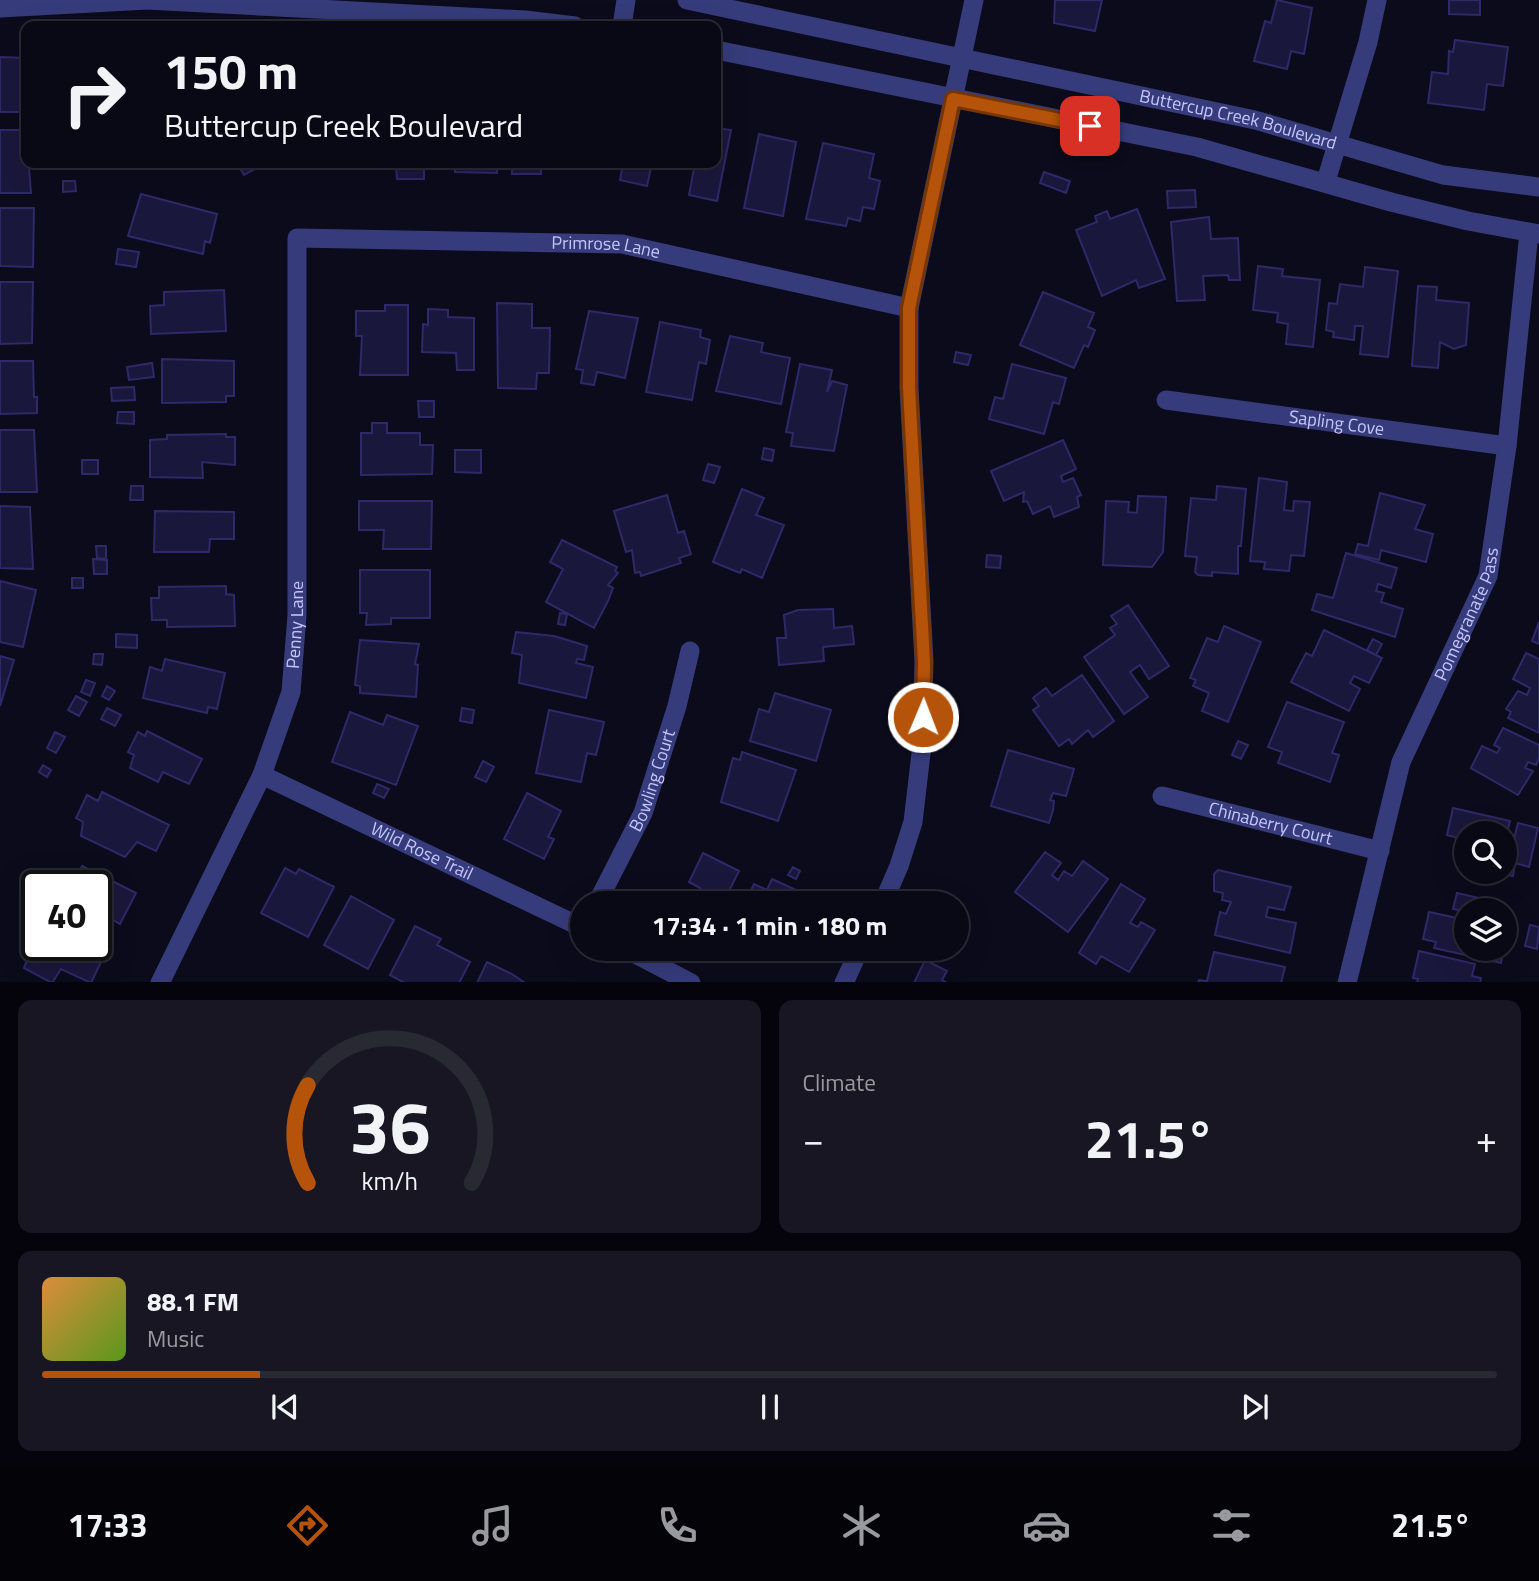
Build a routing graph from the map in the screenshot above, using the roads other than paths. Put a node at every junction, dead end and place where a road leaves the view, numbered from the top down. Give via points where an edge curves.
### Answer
1 (626, 0) edge
2 (687, 0) edge
3 (974, 0) edge
4 (1377, 0) edge
5 (284, 4) edge
6 (0, 8) edge
7 (533, 21) edge
8 (623, 21) edge
9 (721, 51) edge
10 (962, 59) junction
11 (953, 99) junction
12 (1338, 144) junction
13 (1326, 181) junction
14 (1539, 187) edge
15 (1534, 233) edge
16 (297, 239) joint
17 (909, 308) junction
18 (1166, 400) dead end
19 (1507, 446) junction
20 (690, 651) dead end
21 (262, 775) junction
22 (1162, 796) dead end
23 (1380, 850) junction
24 (603, 891) edge
25 (888, 891) edge
26 (570, 922) edge
27 (650, 961) edge
28 (854, 961) edge
29 (160, 982) edge
30 (691, 982) edge
31 (844, 982) edge
32 (1347, 982) edge

1 - 8 street
2 - 10 street, Buttercup Creek Boulevard
3 - 10 street
4 - 12 street
5 - 6 street via 147,0
5 - 7 street
9 - 11 street, Buttercup Creek Boulevard
10 - 11 street
10 - 12 street, Buttercup Creek Boulevard via 1255,120
11 - 13 street, Buttercup Creek Boulevard via 1197,147
11 - 17 street
12 - 13 street
12 - 14 street, Buttercup Creek Boulevard via 1443,175
13 - 15 street, Buttercup Creek Boulevard via 1391,202
15 - 19 street, Pomegranate Pass
16 - 17 street, Primrose Lane via 622,244
16 - 21 street, Penny Lane via 297,615 292,692
17 - 25 street via 924,662 922,745 913,822
18 - 19 street, Sapling Cove
19 - 23 street, Pomegranate Pass via 1488,576 1401,762
20 - 24 street, Bowling Court via 643,813
21 - 26 street, Wild Rose Trail
21 - 29 street, Penny Lane
22 - 23 street, Chinaberry Court
23 - 32 street, Pomegranate Pass
27 - 30 street
28 - 31 street

